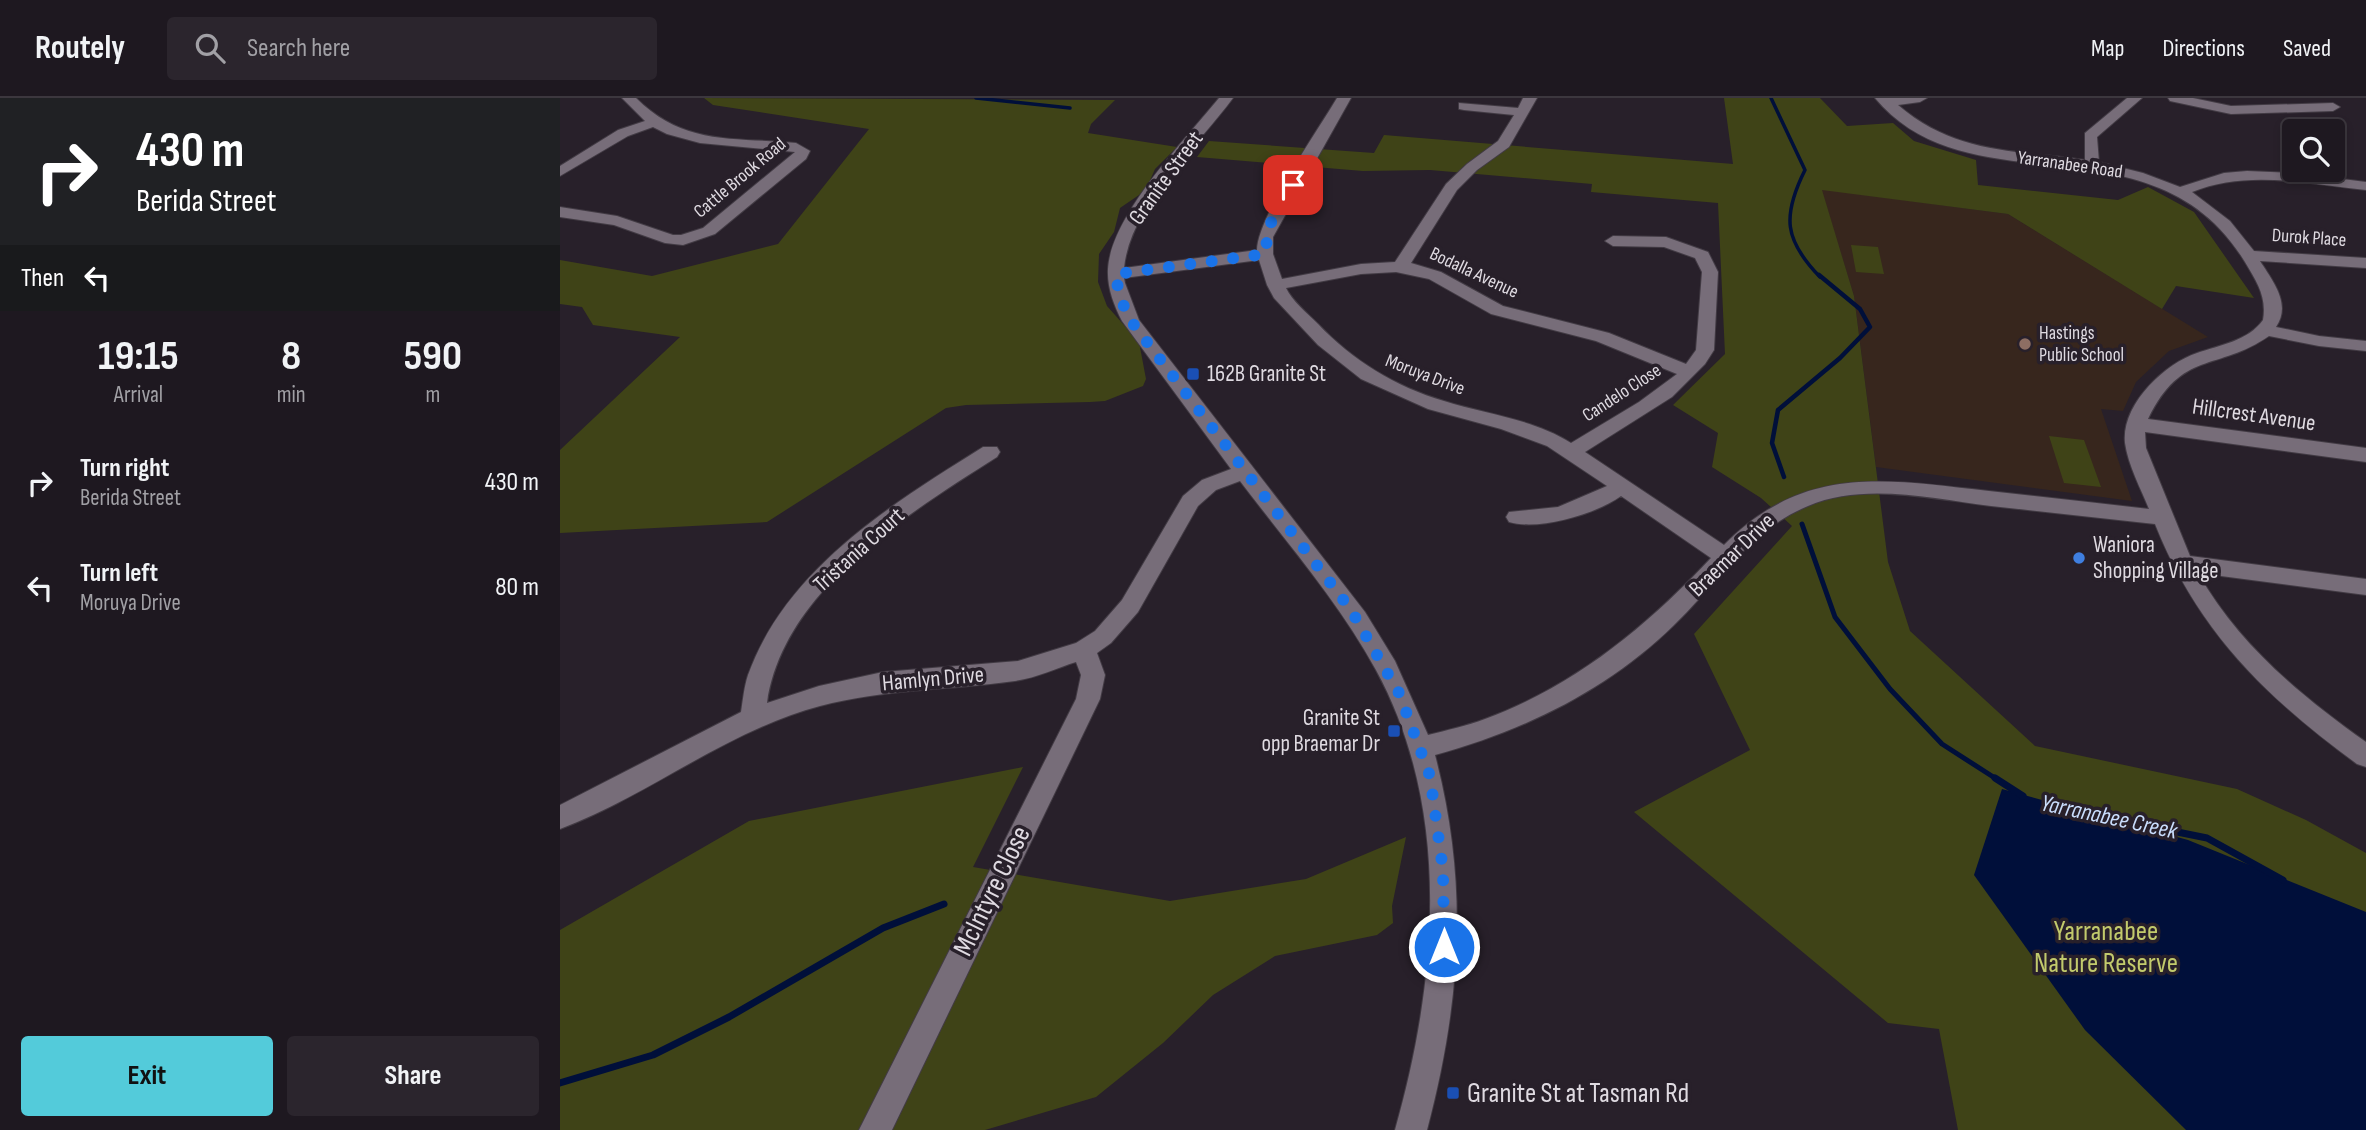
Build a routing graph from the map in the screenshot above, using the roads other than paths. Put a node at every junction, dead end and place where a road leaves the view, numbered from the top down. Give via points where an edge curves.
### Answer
1 (629, 98) edge
2 (1226, 98) edge
3 (1344, 98) edge
4 (1530, 98) edge
5 (1920, 98) edge
6 (2134, 98) edge
7 (2175, 98) edge
8 (1884, 100) edge
9 (1464, 106) dead end
10 (2333, 107) dead end
11 (1522, 112) junction
12 (654, 122) junction
13 (2092, 164) junction
14 (560, 172) edge
15 (2366, 186) edge
16 (2180, 192) junction
17 (560, 212) edge
18 (1614, 241) dead end
19 (1265, 254) junction
20 (2249, 255) junction
21 (2366, 263) edge
22 (1400, 267) junction
23 (1116, 274) junction
24 (1275, 285) junction
25 (2266, 330) junction
26 (2366, 346) edge
27 (1689, 372) junction
28 (2136, 424) junction
29 (1572, 450) junction
30 (990, 452) dead end
31 (2366, 455) edge
32 (1244, 472) junction
33 (1623, 485) junction
34 (1516, 517) dead end
35 (2164, 518) junction
36 (1725, 556) junction
37 (2183, 563) junction
38 (2366, 587) edge
39 (1084, 650) junction
40 (752, 718) junction
41 (1422, 748) junction
42 (2366, 756) edge
43 (560, 817) edge
44 (875, 1130) edge
45 (1411, 1130) edge

1 - 12 street, Cattle Brook Road
2 - 23 street, Granite Street via 1132,221 1120,246
3 - 19 street via 1269,226
4 - 11 street
5 - 8 street
6 - 13 street via 2090,136
7 - 10 street via 2231,110
8 - 13 street, Yarranabee Road via 1915,127 1957,148
9 - 11 street
11 - 22 street via 1504,144 1451,187
12 - 14 street via 623,133
12 - 17 street, Cattle Brook Road via 698,137 803,151 698,236 671,240 617,221
13 - 16 street, Yarranabee Road
15 - 16 street via 2235,176 2213,178
16 - 20 street, Yarranabee Road via 2223,221
18 - 27 street, Candelo Close via 1679,245 1707,263 1705,350
19 - 23 street
19 - 24 street, Moruya Drive
20 - 21 street, Durok Place
20 - 25 street, Yarranabee Road via 2274,304 2273,320
22 - 24 street, Bodalla Avenue
22 - 27 street, Bodalla Avenue via 1435,274 1496,310 1606,338
23 - 32 street, Granite Street via 1119,296 1131,321
24 - 29 street, Moruya Drive via 1324,341 1367,375 1435,405 1532,432
25 - 26 street
25 - 28 street via 2248,342 2178,368 2154,392
27 - 29 street, Candelo Close via 1675,386
28 - 31 street, Hillcrest Avenue
28 - 35 street via 2136,448
29 - 33 street, Moruya Drive
30 - 40 street, Tristania Court via 884,523 826,574 781,631 760,676
32 - 39 street, Hamlyn Drive via 1209,485 1189,501 1130,606 1103,637
32 - 41 street, Granite Street via 1351,610 1399,693
33 - 34 street via 1560,514
33 - 36 street, Moruya Drive
35 - 36 street, Braemar Drive via 1861,486 1818,493 1780,509
35 - 37 street
36 - 41 street, Braemar Drive via 1660,627 1589,678 1492,727
37 - 38 street
37 - 42 street via 2206,606 2244,654
39 - 40 street, Hamlyn Drive via 1018,671 883,682 818,696
39 - 44 street, McIntyre Close via 1093,675 1088,699
40 - 43 street, Hamlyn Drive
41 - 45 street, Granite Street via 1443,870 1444,947 1422,1095

